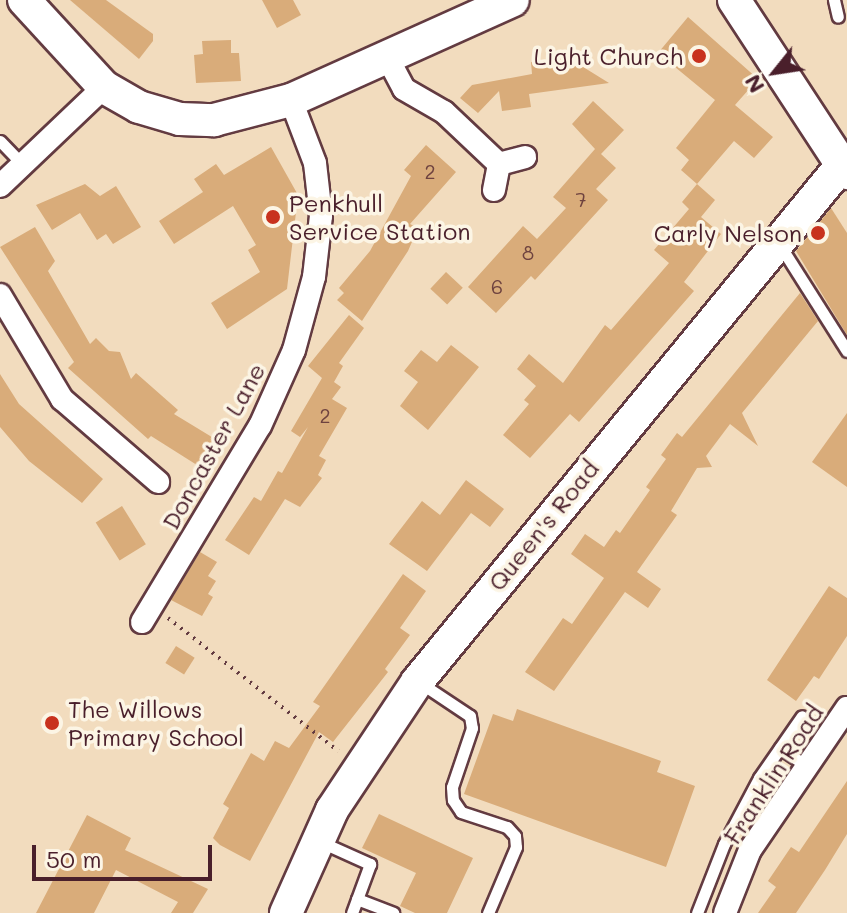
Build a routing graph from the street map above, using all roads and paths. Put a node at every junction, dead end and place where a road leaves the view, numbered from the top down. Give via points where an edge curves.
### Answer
1 (24, 0) edge
2 (513, 0) edge
3 (834, 0) edge
4 (732, 5) edge
5 (838, 17) dead end
6 (386, 55) junction
7 (104, 87) junction
8 (291, 100) junction
9 (0, 141) edge
10 (525, 157) dead end
11 (499, 164) junction
12 (23, 165) junction
13 (844, 169) edge
14 (0, 186) edge
15 (494, 190) dead end
16 (778, 242) junction
17 (0, 295) edge
18 (847, 351) edge
19 (158, 482) dead end
20 (147, 614) joint
21 (417, 682) junction
22 (847, 708) edge
23 (802, 716) dead end
24 (780, 748) junction
25 (807, 766) junction
26 (358, 767) junction
27 (316, 840) junction
28 (357, 899) junction
29 (286, 913) edge
30 (352, 913) edge
31 (393, 913) edge
32 (488, 913) edge
33 (697, 913) edge
34 (725, 913) edge

1 - 7 street
2 - 6 street
3 - 5 lane
4 - 13 street
6 - 8 street
6 - 11 street via 404,89 444,112
7 - 8 street via 139,107 180,119 263,112
7 - 12 street
8 - 20 street, Doncaster Lane via 315,163 321,216 314,277 298,335 260,426
9 - 12 lane
10 - 11 street
11 - 15 street
12 - 14 street
13 - 16 street, Queen's Road
16 - 18 lane
16 - 21 street, Queen's Road
17 - 19 street via 62,399
20 - 26 path
21 - 26 street, Queen's Road
21 - 32 lane via 470,716 472,728 452,787 453,800 461,812 507,827 515,836 516,847
22 - 25 street, Franklin Road
23 - 24 lane
24 - 25 lane
24 - 33 lane via 724,844
25 - 34 street, Franklin Road via 750,850
26 - 27 street, Queen's Road
27 - 28 lane via 370,864
27 - 29 street, Queen's Road
28 - 30 lane
28 - 31 lane

